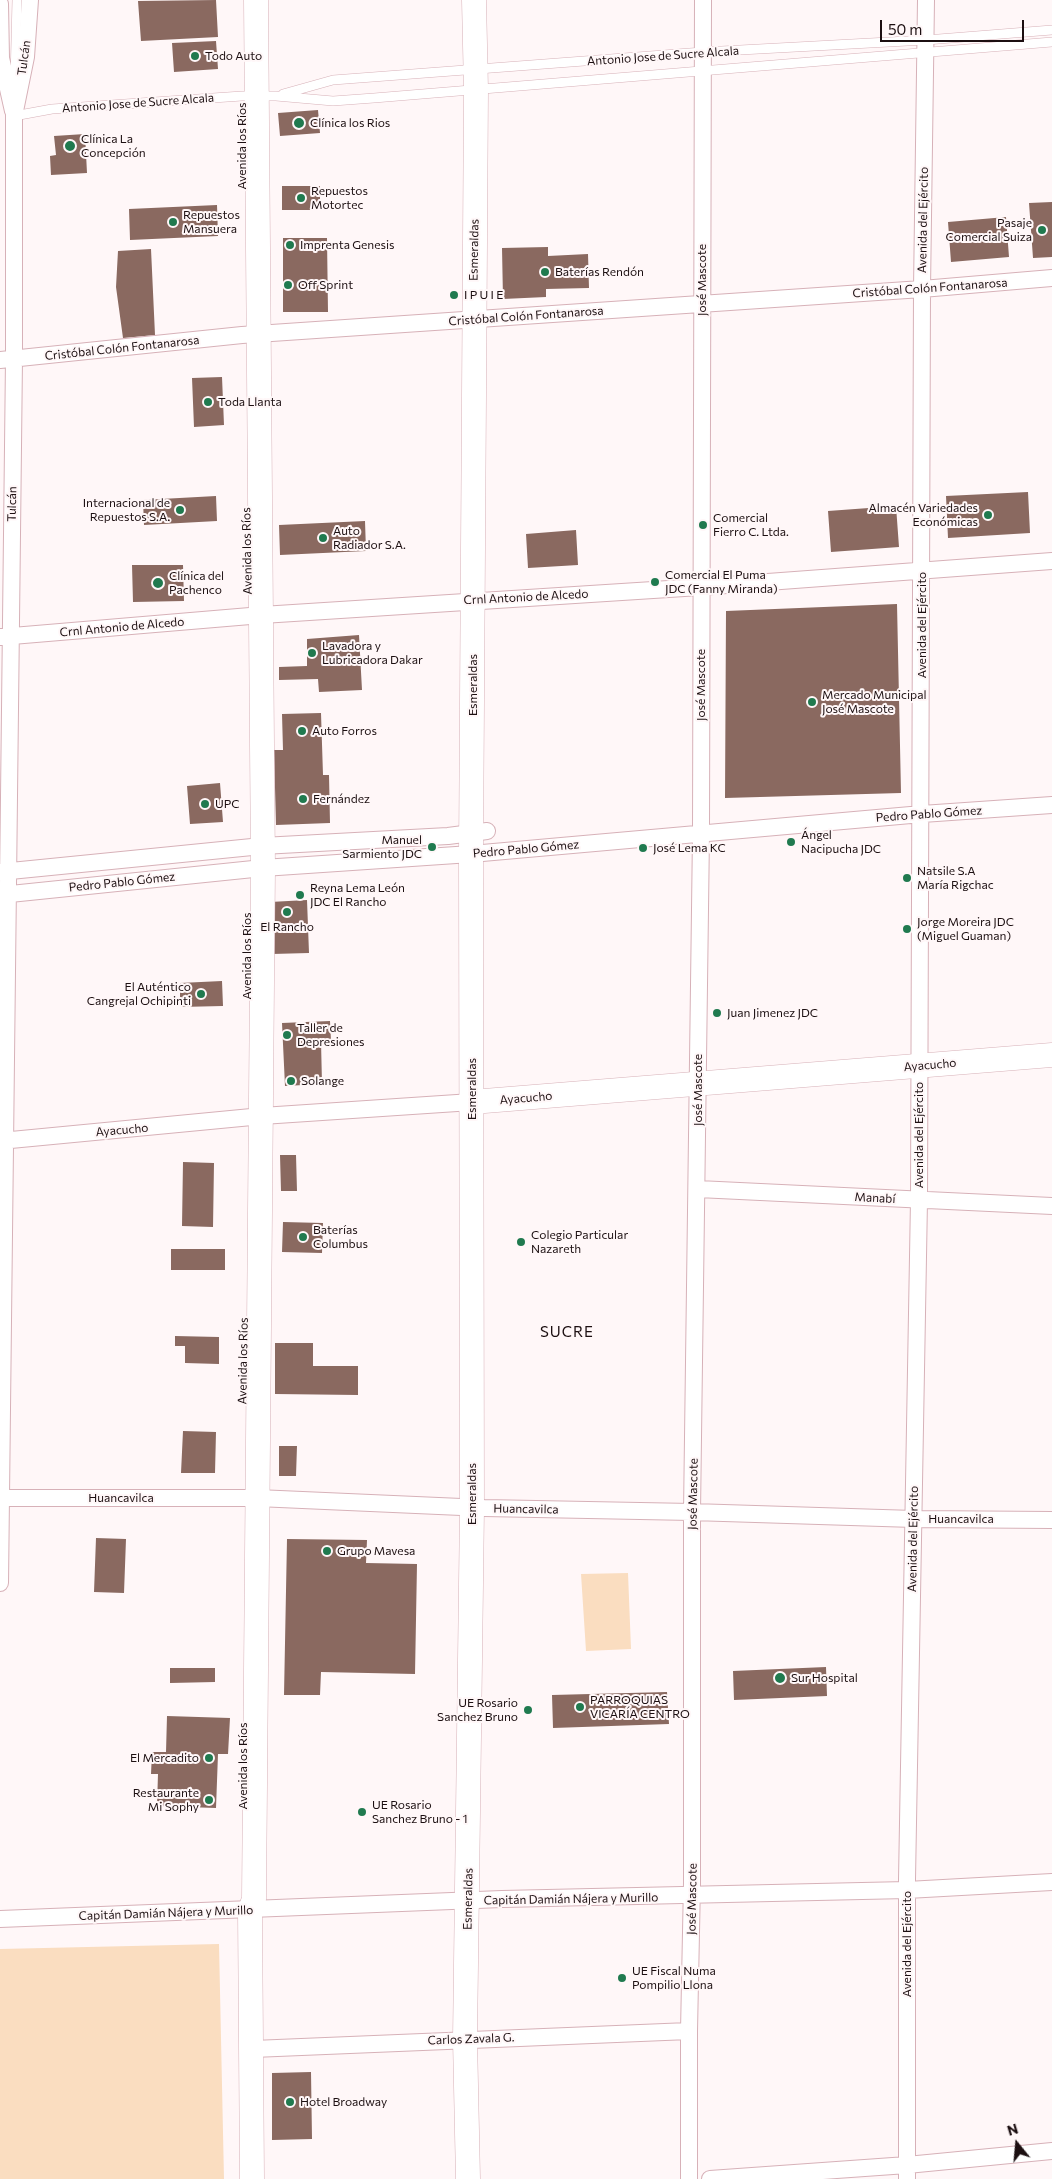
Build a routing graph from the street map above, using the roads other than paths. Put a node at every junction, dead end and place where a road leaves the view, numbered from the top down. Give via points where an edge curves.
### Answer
1 (17, 0) edge
2 (30, 0) edge
3 (244, 0) edge
4 (256, 0) edge
5 (474, 0) edge
6 (489, 0) edge
7 (703, 0) edge
8 (926, 0) edge
9 (0, 4) edge
10 (1052, 30) edge
11 (1052, 42) edge
12 (926, 46) junction
13 (703, 52) junction
14 (703, 70) junction
15 (483, 79) junction
16 (258, 96) junction
17 (7, 116) edge
18 (1052, 278) edge
19 (922, 289) junction
20 (702, 304) junction
21 (482, 319) junction
22 (250, 335) junction
23 (7, 360) edge
24 (1052, 560) edge
25 (922, 572) junction
26 (700, 587) junction
27 (481, 600) junction
28 (255, 616) junction
29 (5, 636) edge
30 (1052, 805) edge
31 (922, 814) junction
32 (701, 834) junction
33 (479, 842) junction
34 (255, 858) junction
35 (4, 872) edge
36 (4, 895) edge
37 (1052, 1055) edge
38 (920, 1066) junction
39 (698, 1084) junction
40 (479, 1101) junction
41 (254, 1117) junction
42 (2, 1141) edge
43 (698, 1188) junction
44 (919, 1200) junction
45 (1052, 1206) edge
46 (1, 1498) edge
47 (249, 1498) junction
48 (478, 1508) junction
49 (692, 1512) junction
50 (914, 1519) junction
51 (1052, 1520) edge
52 (0, 1583) edge
53 (1052, 1882) edge
54 (907, 1890) junction
55 (692, 1896) junction
56 (475, 1901) junction
57 (250, 1910) junction
58 (0, 1919) edge
59 (688, 2031) junction
60 (473, 2038) junction
61 (253, 2049) junction
62 (1052, 2151) edge
63 (907, 2172) edge
64 (252, 2179) edge
65 (468, 2179) edge
66 (482, 2179) edge
67 (689, 2179) edge
68 (710, 2179) edge

1 - 17 lane
2 - 17 street, Tulcán via 26,57
3 - 16 main road, Avenida los Ríos
4 - 16 main road, Avenida los Ríos
5 - 15 main road, Esmeraldas
6 - 15 main road, Esmeraldas
7 - 13 street, José Mascote
8 - 12 street, Avenida del Ejército
9 - 17 street, Tulcán
10 - 12 lane, Antonio Jose de Sucre Alcala
11 - 12 lane, Antonio Jose de Sucre Alcala
12 - 13 lane, Antonio Jose de Sucre Alcala
12 - 14 lane, Antonio Jose de Sucre Alcala
12 - 19 street, Avenida del Ejército
13 - 14 street, José Mascote
13 - 15 lane, Antonio Jose de Sucre Alcala
14 - 15 lane, Antonio Jose de Sucre Alcala
14 - 20 street, José Mascote
15 - 16 lane, Antonio Jose de Sucre Alcala via 333,80
15 - 16 lane, Antonio Jose de Sucre Alcala via 333,101
15 - 21 main road, Esmeraldas
16 - 17 lane, Antonio Jose de Sucre Alcala via 52,109
16 - 22 main road, Avenida los Ríos
17 - 23 street, Tulcán
18 - 19 street, Cristóbal Colón Fontanarosa
19 - 20 street, Cristóbal Colón Fontanarosa
19 - 25 street, Avenida del Ejército
20 - 21 street, Cristóbal Colón Fontanarosa
20 - 26 street, José Mascote
21 - 22 street, Cristóbal Colón Fontanarosa
21 - 27 main road, Esmeraldas
22 - 23 street, Cristóbal Colón Fontanarosa
22 - 28 main road, Avenida los Ríos
23 - 29 street, Tulcán
24 - 25 street, Crnl Antonio de Alcedo
25 - 26 street, Crnl Antonio de Alcedo
25 - 31 street, Avenida del Ejército
26 - 27 street, Crnl Antonio de Alcedo
26 - 32 street, José Mascote
27 - 28 street, Crnl Antonio de Alcedo
27 - 33 main road, Esmeraldas
28 - 29 street, Crnl Antonio de Alcedo
28 - 34 main road, Avenida los Ríos
29 - 35 street, Tulcán
30 - 31 street, Pedro Pablo Gómez
31 - 32 street, Pedro Pablo Gómez
31 - 38 street, Avenida del Ejército
32 - 33 street, Pedro Pablo Gómez
32 - 39 street, José Mascote
33 - 34 street, Pedro Pablo Gómez
33 - 40 main road, Esmeraldas
34 - 35 street, Pedro Pablo Gómez
34 - 36 street, Pedro Pablo Gómez
34 - 41 main road, Avenida los Ríos
35 - 36 street, Tulcán
36 - 42 street, Tulcán
37 - 38 main road, Ayacucho
38 - 39 main road, Ayacucho
38 - 44 street, Avenida del Ejército
39 - 40 main road, Ayacucho
39 - 43 street, José Mascote
40 - 41 street, Ayacucho
40 - 48 main road, Esmeraldas
41 - 42 street, Ayacucho
41 - 47 main road, Avenida los Ríos
42 - 46 street, Tulcán
43 - 44 street, Manabí
43 - 49 street, José Mascote
44 - 45 street, Manabí
44 - 50 street, Avenida del Ejército
46 - 47 street, Huancavilca
46 - 52 street, Tulcán
47 - 48 street, Huancavilca
47 - 57 main road, Avenida los Ríos via 254,1899
48 - 49 street, Huancavilca
48 - 56 main road, Esmeraldas
49 - 50 street, Huancavilca
49 - 55 street, José Mascote
50 - 51 street, Huancavilca
50 - 54 street, Avenida del Ejército
53 - 54 street, Capitán Damián Nájera y Murillo
54 - 55 street, Capitán Damián Nájera y Murillo
54 - 63 street, Avenida del Ejército
55 - 56 street, Capitán Damián Nájera y Murillo
55 - 59 street, José Mascote
56 - 57 street, Capitán Damián Nájera y Murillo
56 - 60 main road, Esmeraldas
57 - 58 street, Capitán Damián Nájera y Murillo
57 - 61 main road, Avenida los Ríos
59 - 60 street, Carlos Zavala G.
59 - 67 street, José Mascote
60 - 61 street, Carlos Zavala G.
60 - 65 main road, Esmeraldas
60 - 66 main road, Esmeraldas
61 - 64 main road, Avenida los Ríos
62 - 63 street
63 - 68 street

